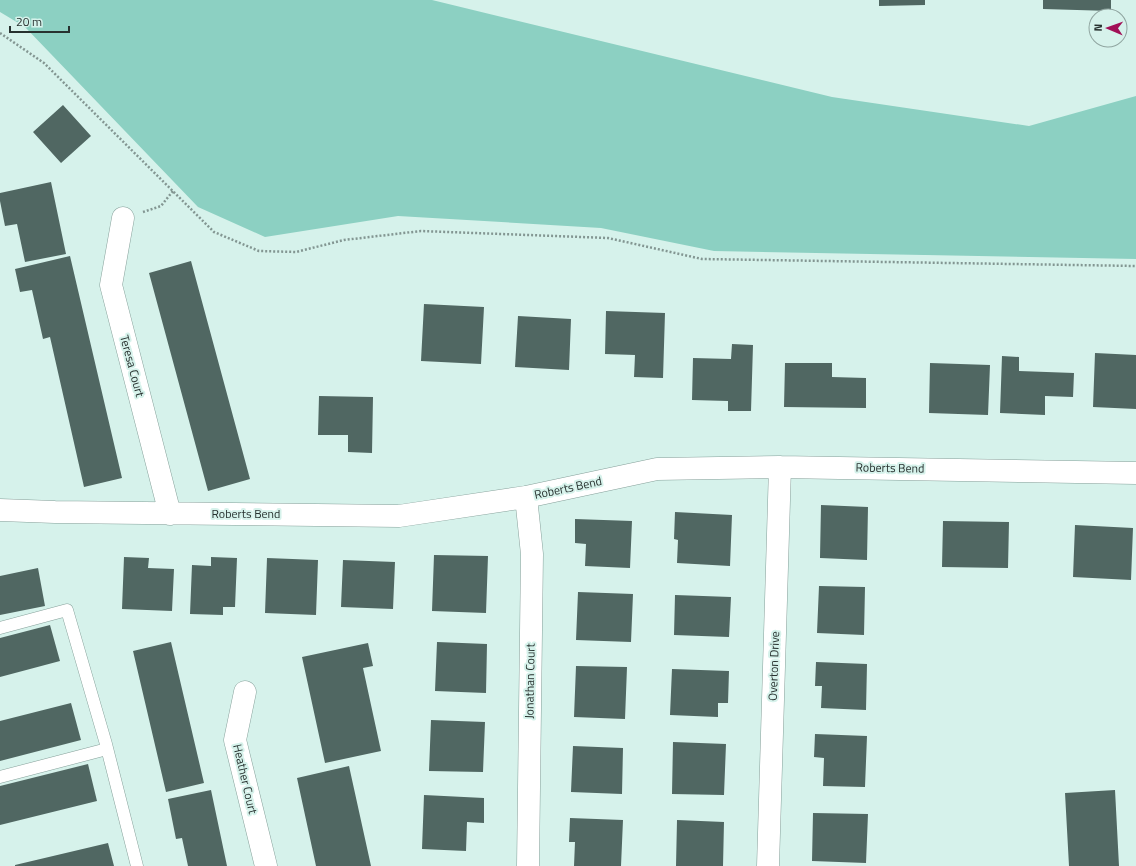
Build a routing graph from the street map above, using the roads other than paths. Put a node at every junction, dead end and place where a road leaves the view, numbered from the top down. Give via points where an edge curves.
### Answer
1 (123, 218) road end
2 (780, 467) junction
3 (1136, 473) edge
4 (526, 497) junction
5 (0, 510) edge
6 (170, 514) junction
7 (0, 628) edge
8 (245, 692) dead end
9 (107, 749) junction
10 (0, 778) edge
11 (138, 866) edge
12 (266, 866) edge
13 (528, 866) edge
14 (768, 866) edge

1 - 6 street, Teresa Court via 111,285
2 - 3 street, Roberts Bend
2 - 4 street, Roberts Bend via 657,469
2 - 14 street, Overton Drive
4 - 6 street, Roberts Bend via 399,516
4 - 13 street, Jonathan Court via 532,554
5 - 6 street, Roberts Bend
7 - 9 lane via 67,610
8 - 12 street, Heather Court via 235,740
9 - 10 lane
9 - 11 lane

